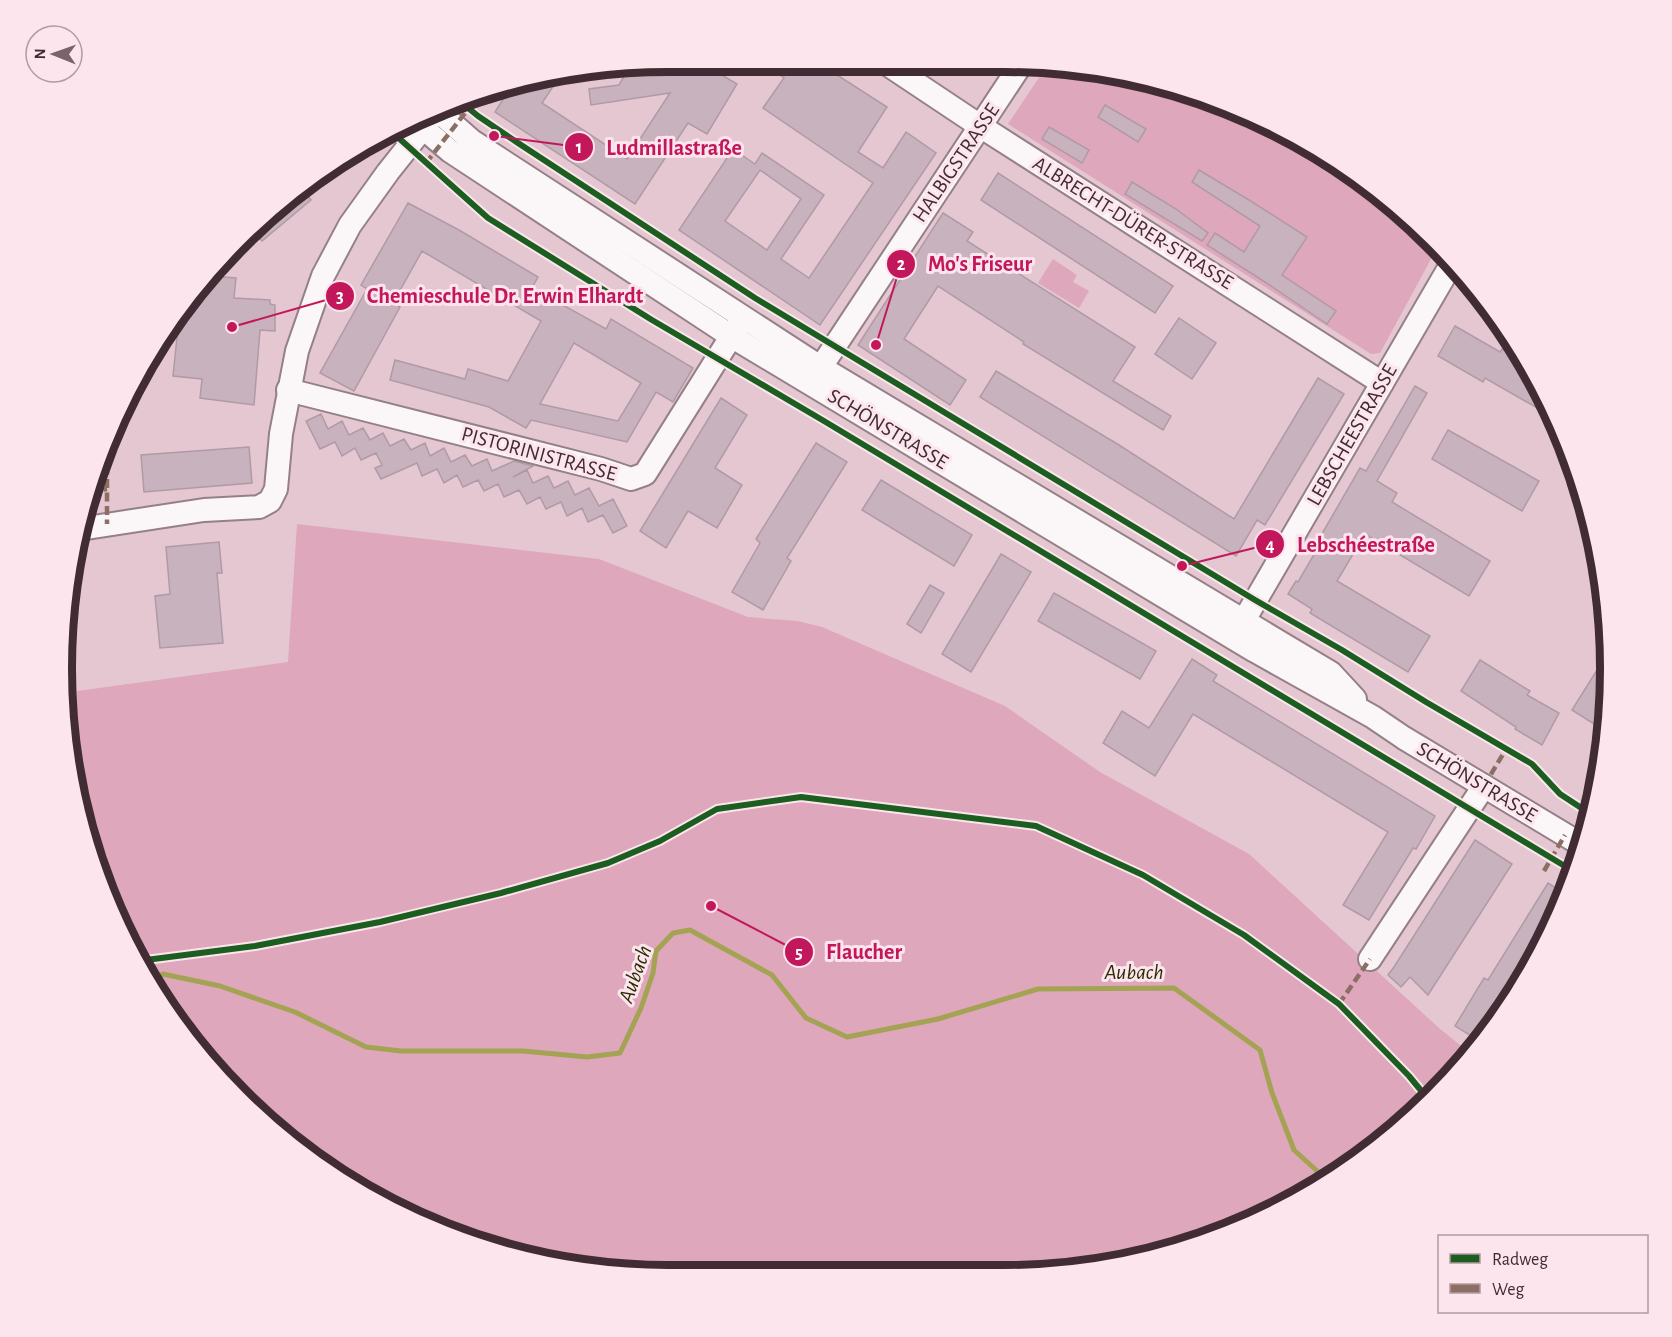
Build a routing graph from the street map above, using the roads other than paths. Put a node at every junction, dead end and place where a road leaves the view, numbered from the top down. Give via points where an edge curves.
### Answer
1 (899, 72) edge
2 (1016, 72) edge
3 (443, 116) edge
4 (426, 124) edge
5 (980, 126) junction
6 (420, 127) edge
7 (1451, 274) edge
8 (737, 327) junction
9 (815, 375) junction
10 (1382, 383) junction
11 (288, 390) junction
12 (89, 528) edge
13 (1239, 629) junction
14 (1484, 786) junction
15 (1574, 840) edge
16 (1370, 958) dead end

1 - 5 street, ALBRECHT-DÜRER-STRASSE
2 - 5 street, HALBIGSTRASSE
3 - 8 street, SCHÖNSTRASSE via 472,141
4 - 8 street, SCHÖNSTRASSE via 450,151
5 - 9 street, HALBIGSTRASSE
5 - 10 street, ALBRECHT-DÜRER-STRASSE
6 - 11 street via 350,225 323,276
7 - 10 street, LEBSCHEESTRASSE
8 - 9 street, SCHÖNSTRASSE
8 - 11 street, PISTORINISTRASSE via 645,474 631,480 601,469
9 - 13 street, SCHÖNSTRASSE
10 - 13 street, LEBSCHEESTRASSE
11 - 12 street via 276,489 270,501 259,507 204,510
13 - 14 street, SCHÖNSTRASSE via 1331,673 1373,717
14 - 15 street, SCHÖNSTRASSE
14 - 16 street

